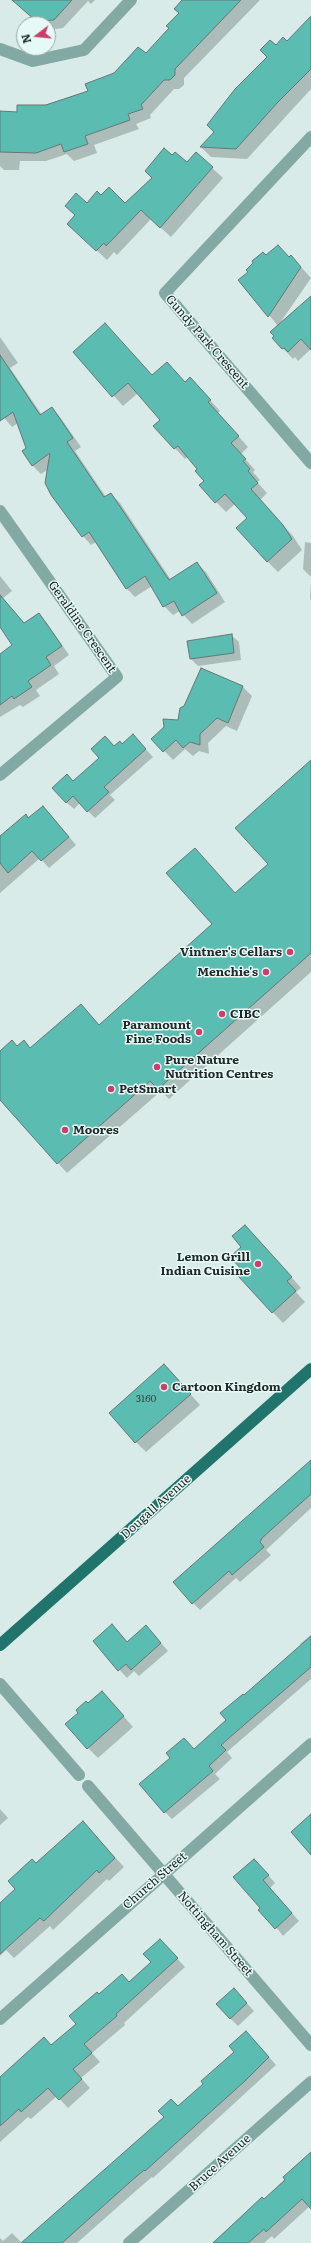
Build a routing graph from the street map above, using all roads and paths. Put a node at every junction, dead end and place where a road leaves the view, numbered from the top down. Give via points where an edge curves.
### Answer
1 (131, 0) edge
2 (0, 49) edge
3 (311, 137) edge
4 (311, 463) edge
5 (0, 511) edge
6 (0, 775) edge
7 (311, 1369) edge
8 (0, 1645) edge
9 (0, 1684) edge
10 (311, 1744) edge
11 (78, 1775) dead end
12 (88, 1786) dead end
13 (164, 1874) junction
14 (0, 2019) edge
15 (311, 2045) edge
16 (311, 2082) edge
17 (129, 2243) edge

1 - 2 street via 84,50 33,62
3 - 4 street, Gundy Park Crescent via 164,293
5 - 6 street, Geraldine Crescent via 117,677
7 - 8 main road, Dougall Avenue
9 - 11 street
10 - 13 street, Church Street
12 - 13 street, Nottingham Street
13 - 14 street, Church Street
13 - 15 street, Nottingham Street
16 - 17 street, Bruce Avenue

